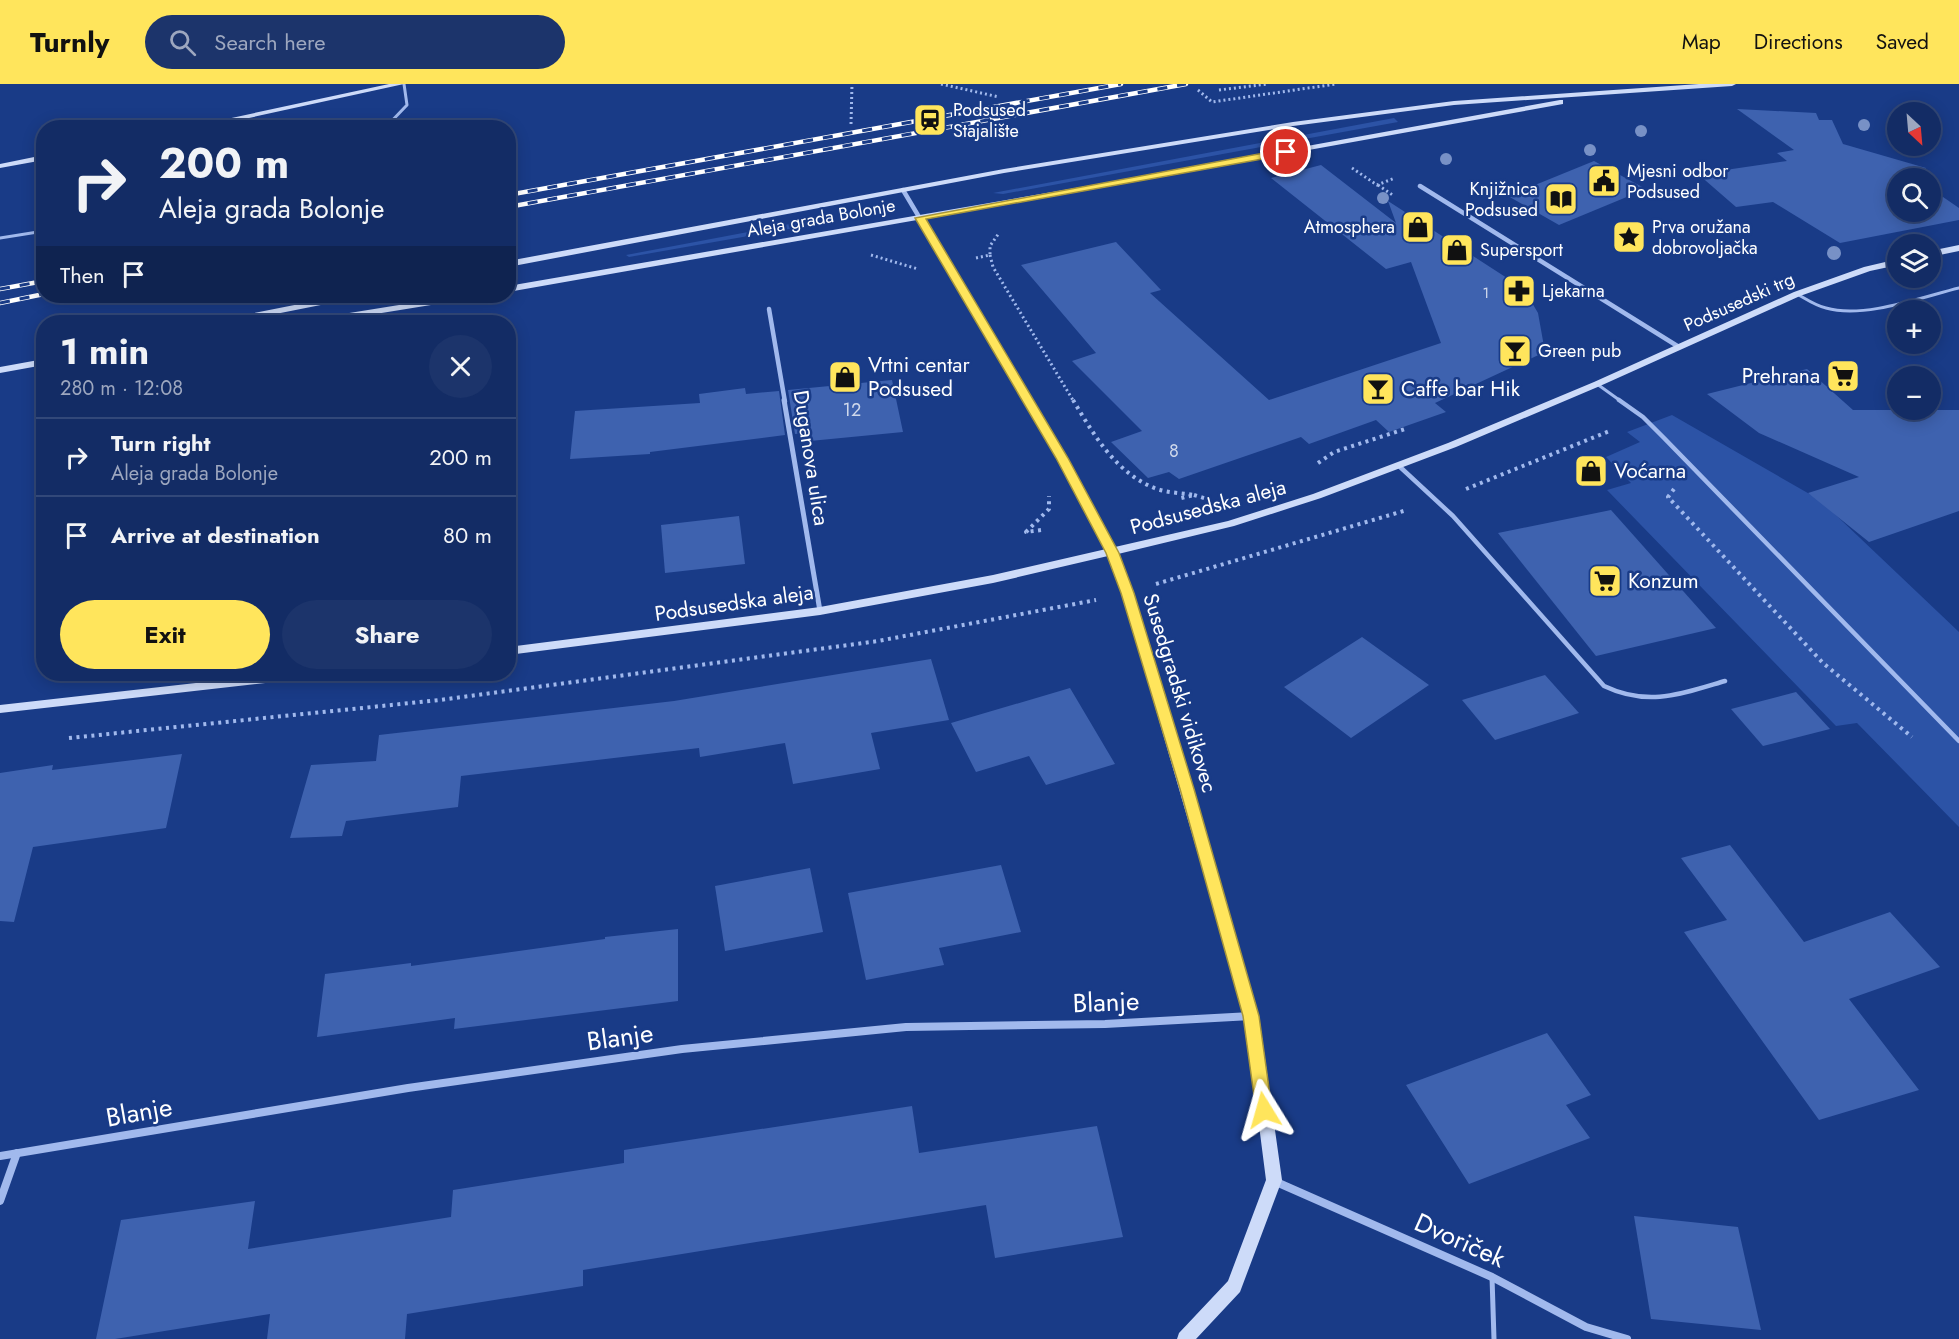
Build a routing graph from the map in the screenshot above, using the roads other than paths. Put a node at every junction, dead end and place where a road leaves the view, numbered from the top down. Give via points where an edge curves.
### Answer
1 (402, 84) edge
2 (1732, 84) edge
3 (1599, 94) junction
4 (228, 120) edge
5 (393, 120) edge
6 (36, 159) edge
7 (0, 166) edge
8 (1420, 186) dead end
9 (903, 190) junction
10 (920, 218) junction
11 (36, 232) edge
12 (0, 238) edge
13 (1959, 248) edge
14 (1941, 252) edge
15 (516, 263) edge
16 (1887, 265) edge
17 (516, 288) edge
18 (1959, 288) edge
19 (1797, 294) junction
20 (317, 303) edge
21 (426, 303) edge
22 (770, 309) dead end
23 (258, 315) edge
24 (354, 315) edge
25 (1679, 347) junction
26 (36, 363) edge
27 (0, 370) edge
28 (1597, 384) junction
29 (1399, 466) junction
30 (1112, 553) junction
31 (820, 611) junction
32 (516, 650) edge
33 (248, 681) edge
34 (1725, 681) dead end
35 (0, 709) edge
36 (1958, 740) edge
37 (1251, 1016) junction
38 (17, 1154) junction
39 (0, 1156) edge
40 (1274, 1180) junction
41 (0, 1201) edge
42 (1492, 1277) junction
43 (1185, 1339) edge
44 (1494, 1339) edge
45 (1627, 1339) edge

1 - 4 main road
1 - 5 lane via 407,105
2 - 3 main road, Aleja grada Bolonje
3 - 9 main road, Aleja grada Bolonje via 1389,110 1138,148
3 - 10 main road, Aleja grada Bolonje
6 - 7 main road
8 - 25 street, Podsusedski trg
9 - 10 street, Susedgradski vidikovec
9 - 15 main road, Aleja grada Bolonje
10 - 17 main road, Aleja grada Bolonje
10 - 30 street, Susedgradski vidikovec via 1045,428
11 - 12 lane
13 - 14 main road
16 - 19 main road, Podsusedski trg
18 - 19 lane via 1858,310 1816,306
19 - 25 main road, Podsusedski trg
20 - 23 main road
21 - 24 main road
22 - 31 street, Duganova ulica
25 - 28 main road, Podsusedska aleja
26 - 27 main road
28 - 29 main road, Podsusedska aleja
28 - 36 lane via 1642,417
29 - 30 main road, Podsusedska aleja via 1262,515
29 - 34 lane via 1453,516 1604,686 1640,700 1663,698
30 - 31 main road, Podsusedska aleja
30 - 37 main road, Susedgradski vidikovec via 1128,593 1187,789
31 - 32 main road, Podsusedska aleja
33 - 35 main road
37 - 38 street, Blanje via 1105,1024 906,1027 682,1049 408,1088
37 - 40 main road, Susedgradski vidikovec
38 - 39 street, Blanje
38 - 41 street
40 - 42 street, Dvoriček
40 - 43 main road, Susedgradski vidikovec via 1234,1286
42 - 44 lane
42 - 45 street, Dvoriček via 1586,1328

